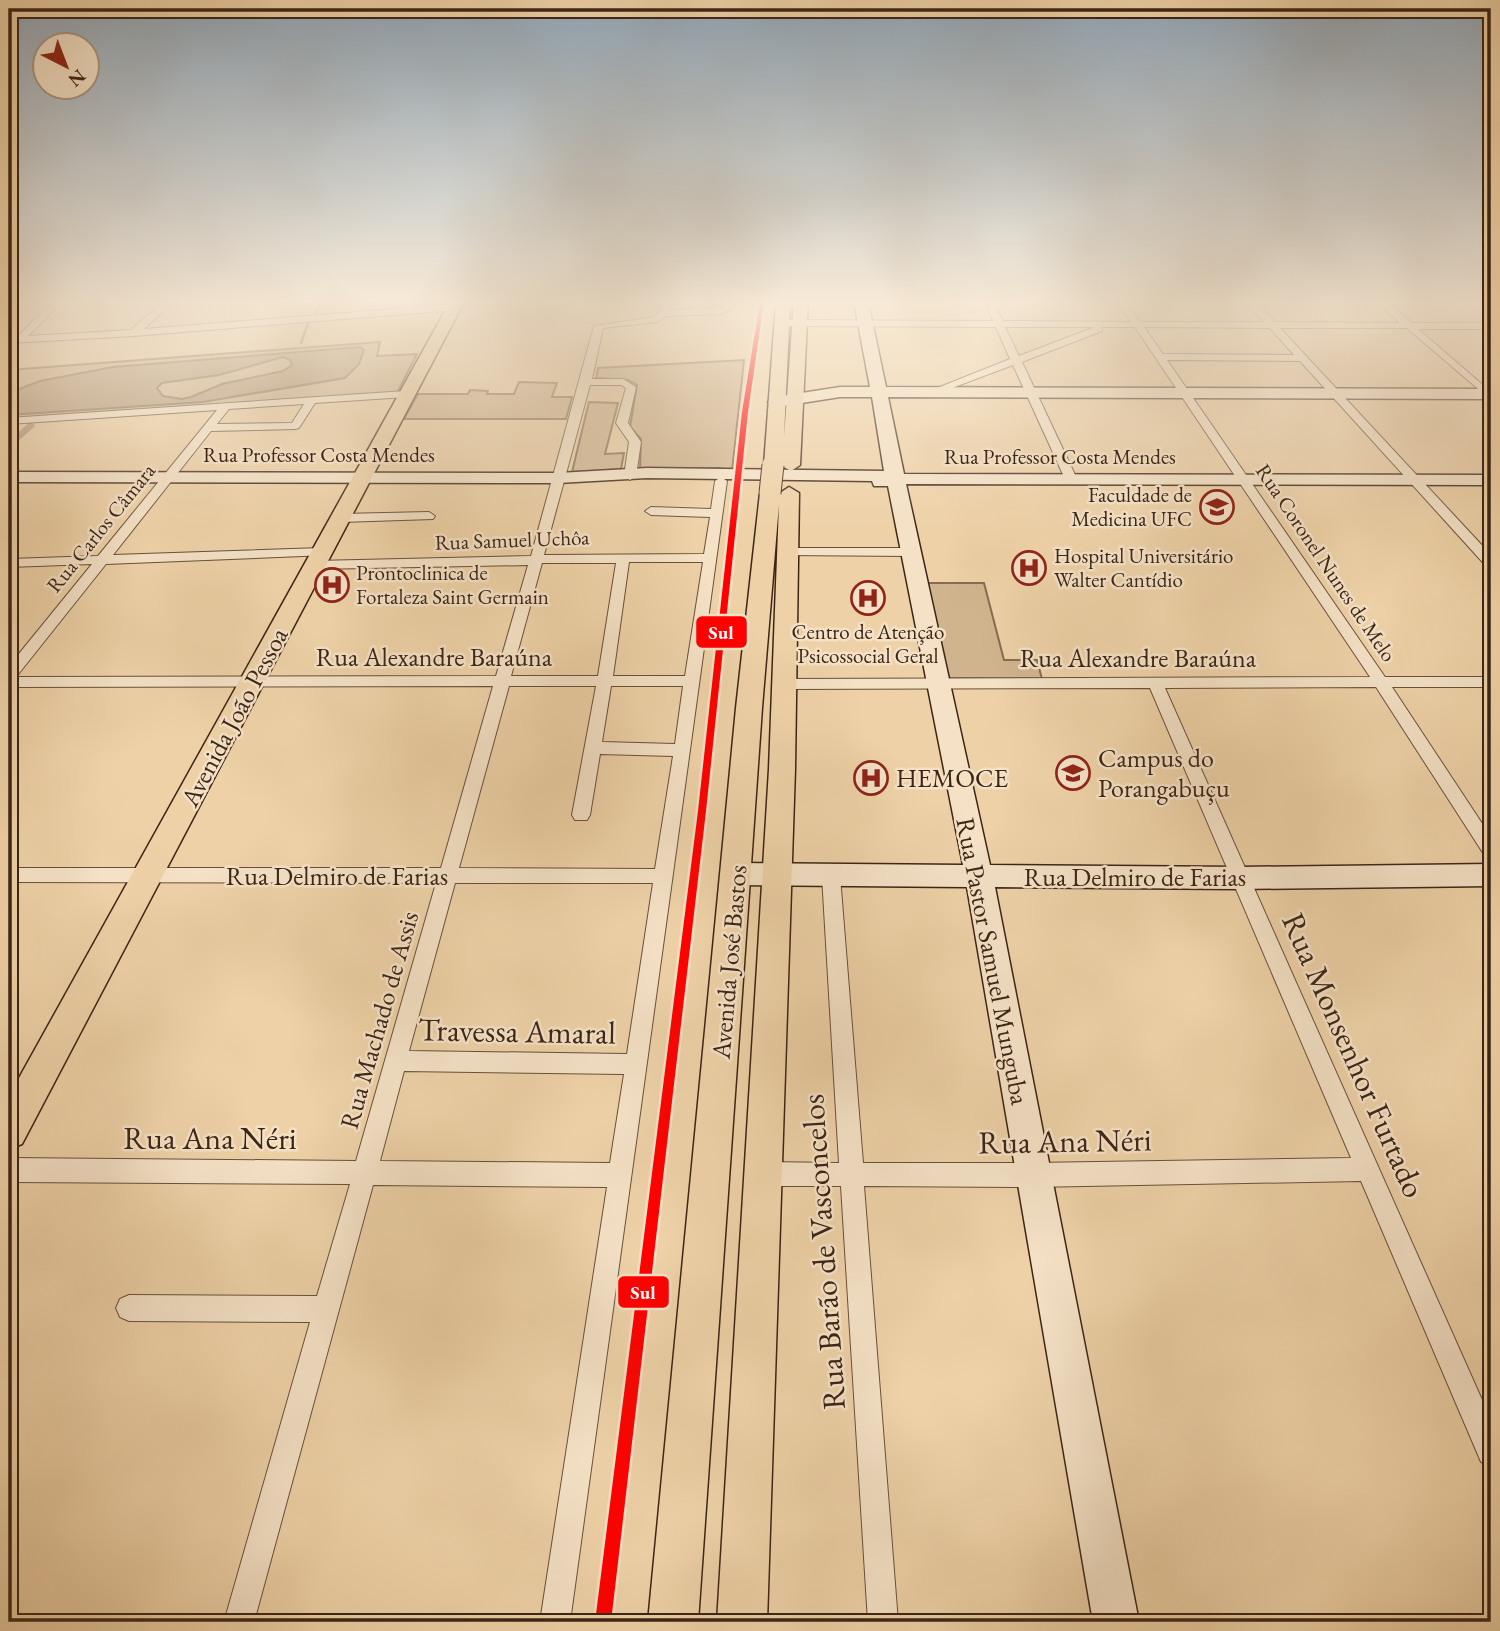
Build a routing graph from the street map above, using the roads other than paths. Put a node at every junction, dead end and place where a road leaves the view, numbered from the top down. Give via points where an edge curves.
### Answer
1 (415, 378) edge
2 (587, 378) edge
3 (778, 378) edge
4 (798, 378) edge
5 (876, 378) edge
6 (969, 378) edge
7 (1023, 378) edge
8 (1173, 378) edge
9 (1320, 378) edge
10 (1471, 378) edge
11 (586, 382) junction
12 (798, 389) junction
13 (879, 392) junction
14 (932, 392) junction
15 (1030, 392) junction
16 (1182, 392) junction
17 (1333, 392) junction
18 (406, 394) junction
19 (1490, 395) edge
20 (311, 401) junction
21 (776, 402) junction
22 (272, 404) junction
23 (225, 407) junction
24 (9, 421) edge
25 (209, 428) junction
26 (254, 428) junction
27 (782, 465) junction
28 (630, 476) junction
29 (897, 476) junction
30 (9, 477) edge
31 (169, 478) junction
32 (362, 478) junction
33 (558, 478) junction
34 (1071, 479) junction
35 (1412, 479) junction
36 (1242, 480) junction
37 (1491, 480) edge
38 (721, 481) junction
39 (780, 493) junction
40 (651, 511) dead end
41 (716, 513) junction
42 (429, 516) dead end
43 (341, 518) junction
44 (786, 552) junction
45 (911, 552) junction
46 (1486, 552) edge
47 (318, 558) junction
48 (623, 558) junction
49 (709, 558) junction
50 (536, 559) junction
51 (102, 560) junction
52 (9, 563) edge
53 (1491, 563) edge
54 (9, 676) edge
55 (253, 681) junction
56 (692, 681) junction
57 (9, 682) edge
58 (500, 682) junction
59 (1380, 682) junction
60 (1491, 682) edge
61 (604, 683) junction
62 (937, 683) junction
63 (785, 684) junction
64 (1156, 685) junction
65 (594, 748) junction
66 (682, 750) junction
67 (581, 815) dead end
68 (1491, 851) edge
69 (736, 874) junction
70 (776, 874) junction
71 (9, 875) edge
72 (148, 875) junction
73 (1491, 875) edge
74 (665, 876) junction
75 (831, 876) junction
76 (979, 876) junction
77 (447, 877) junction
78 (1240, 878) junction
79 (397, 1061) junction
80 (636, 1064) junction
81 (9, 1131) edge
82 (1367, 1169) junction
83 (9, 1170) edge
84 (365, 1171) junction
85 (763, 1174) junction
86 (620, 1175) junction
87 (850, 1175) junction
88 (1032, 1175) junction
89 (129, 1308) dead end
90 (326, 1309) junction
91 (1491, 1452) edge
92 (239, 1622) edge
93 (555, 1622) edge
94 (673, 1622) edge
95 (742, 1622) edge
96 (883, 1622) edge
97 (1116, 1622) edge

1 - 18 main road, Avenida João Pessoa
2 - 11 street, Rua Machado de Assis
3 - 21 main road, Avenida José Bastos
4 - 12 main road, Avenida José Bastos
5 - 13 street, Rua Pastor Samuel Munguba
6 - 14 street
7 - 15 street
8 - 16 street, Rua Coronel Nunes de Melo
9 - 17 street
10 - 19 street
11 - 28 street via 623,382 631,387 622,423 635,442
11 - 33 street, Rua Machado de Assis
12 - 13 street
12 - 21 street
12 - 27 main road, Avenida José Bastos
13 - 14 street
13 - 29 street, Rua Pastor Samuel Munguba
14 - 15 street
15 - 16 street
15 - 34 street
16 - 17 street
16 - 36 street, Rua Coronel Nunes de Melo
17 - 19 street
17 - 35 street
18 - 20 street
18 - 32 main road, Avenida João Pessoa
20 - 22 street
20 - 26 street via 295,426
21 - 27 main road, Avenida José Bastos
22 - 23 street
22 - 26 street
23 - 24 street
23 - 25 street, Rua Carlos Câmara
25 - 26 street
25 - 31 street, Rua Carlos Câmara
27 - 39 main road, Avenida José Bastos
28 - 29 street, Rua Professor Costa Mendes
28 - 33 street, Rua Professor Costa Mendes
28 - 38 street, Rua Professor Costa Mendes
29 - 34 street, Rua Professor Costa Mendes
29 - 38 street, Rua Professor Costa Mendes via 872,483
29 - 45 street, Rua Pastor Samuel Munguba
30 - 31 street, Rua Professor Costa Mendes
31 - 32 street, Rua Professor Costa Mendes
31 - 51 street, Rua Carlos Câmara
32 - 33 street, Rua Professor Costa Mendes
32 - 43 main road, Avenida João Pessoa
33 - 50 street, Rua Machado de Assis
34 - 36 street, Rua Professor Costa Mendes
35 - 36 street, Rua Professor Costa Mendes
35 - 37 street, Rua Professor Costa Mendes
35 - 46 street
36 - 59 street, Rua Coronel Nunes de Melo
38 - 41 street
39 - 44 main road, Avenida José Bastos
39 - 69 main road, Avenida José Bastos
40 - 41 street
41 - 49 street
42 - 43 street
43 - 47 main road, Avenida João Pessoa
44 - 45 street
44 - 63 main road, Avenida José Bastos
45 - 62 street, Rua Pastor Samuel Munguba
46 - 53 street
47 - 50 street, Rua Samuel Uchôa
47 - 51 street, Rua Samuel Uchôa
47 - 55 main road, Avenida João Pessoa
48 - 49 street, Rua Samuel Uchôa
48 - 50 street, Rua Samuel Uchôa
48 - 61 street
49 - 56 street
50 - 58 street, Rua Machado de Assis
51 - 52 street, Rua Samuel Uchôa
51 - 54 street, Rua Carlos Câmara
55 - 57 street, Rua Alexandre Baraúna
55 - 58 street, Rua Alexandre Baraúna
55 - 72 main road, Avenida João Pessoa
56 - 61 street, Rua Alexandre Baraúna
56 - 66 street
58 - 61 street, Rua Alexandre Baraúna
58 - 77 street, Rua Machado de Assis
59 - 60 street, Rua Alexandre Baraúna
59 - 64 street, Rua Alexandre Baraúna
59 - 68 street, Rua Coronel Nunes de Melo
61 - 65 street
62 - 63 street, Rua Alexandre Baraúna
62 - 64 street, Rua Alexandre Baraúna
62 - 76 street, Rua Pastor Samuel Munguba
63 - 70 main road, Avenida José Bastos
64 - 78 street, Rua Monsenhor Furtado
65 - 66 street
65 - 67 street
66 - 74 street
69 - 70 street, Rua Delmiro de Farias
69 - 94 main road, Avenida José Bastos
70 - 75 street, Rua Delmiro de Farias
70 - 85 main road, Avenida José Bastos
71 - 72 street, Rua Delmiro de Farias
72 - 77 street, Rua Delmiro de Farias
72 - 81 main road, Avenida João Pessoa
73 - 78 street, Rua Delmiro de Farias
74 - 77 street, Rua Delmiro de Farias
74 - 80 street
75 - 76 street, Rua Delmiro de Farias
75 - 87 street, Rua Barão de Vasconcelos
76 - 78 street, Rua Delmiro de Farias
76 - 88 street, Rua Pastor Samuel Munguba
77 - 79 street, Rua Machado de Assis
78 - 82 street, Rua Monsenhor Furtado
79 - 80 street, Travessa Amaral
79 - 84 street, Rua Machado de Assis
80 - 86 street
82 - 88 street, Rua Ana Néri
82 - 91 street, Rua Monsenhor Furtado
83 - 84 street, Rua Ana Néri
84 - 86 street, Rua Ana Néri
84 - 90 street, Rua Machado de Assis
85 - 87 street, Rua Ana Néri
85 - 95 main road, Avenida José Bastos
86 - 93 street
87 - 88 street, Rua Ana Néri
87 - 96 street, Rua Barão de Vasconcelos
88 - 97 street, Rua Pastor Samuel Munguba
89 - 90 street
90 - 92 street, Rua Machado de Assis

